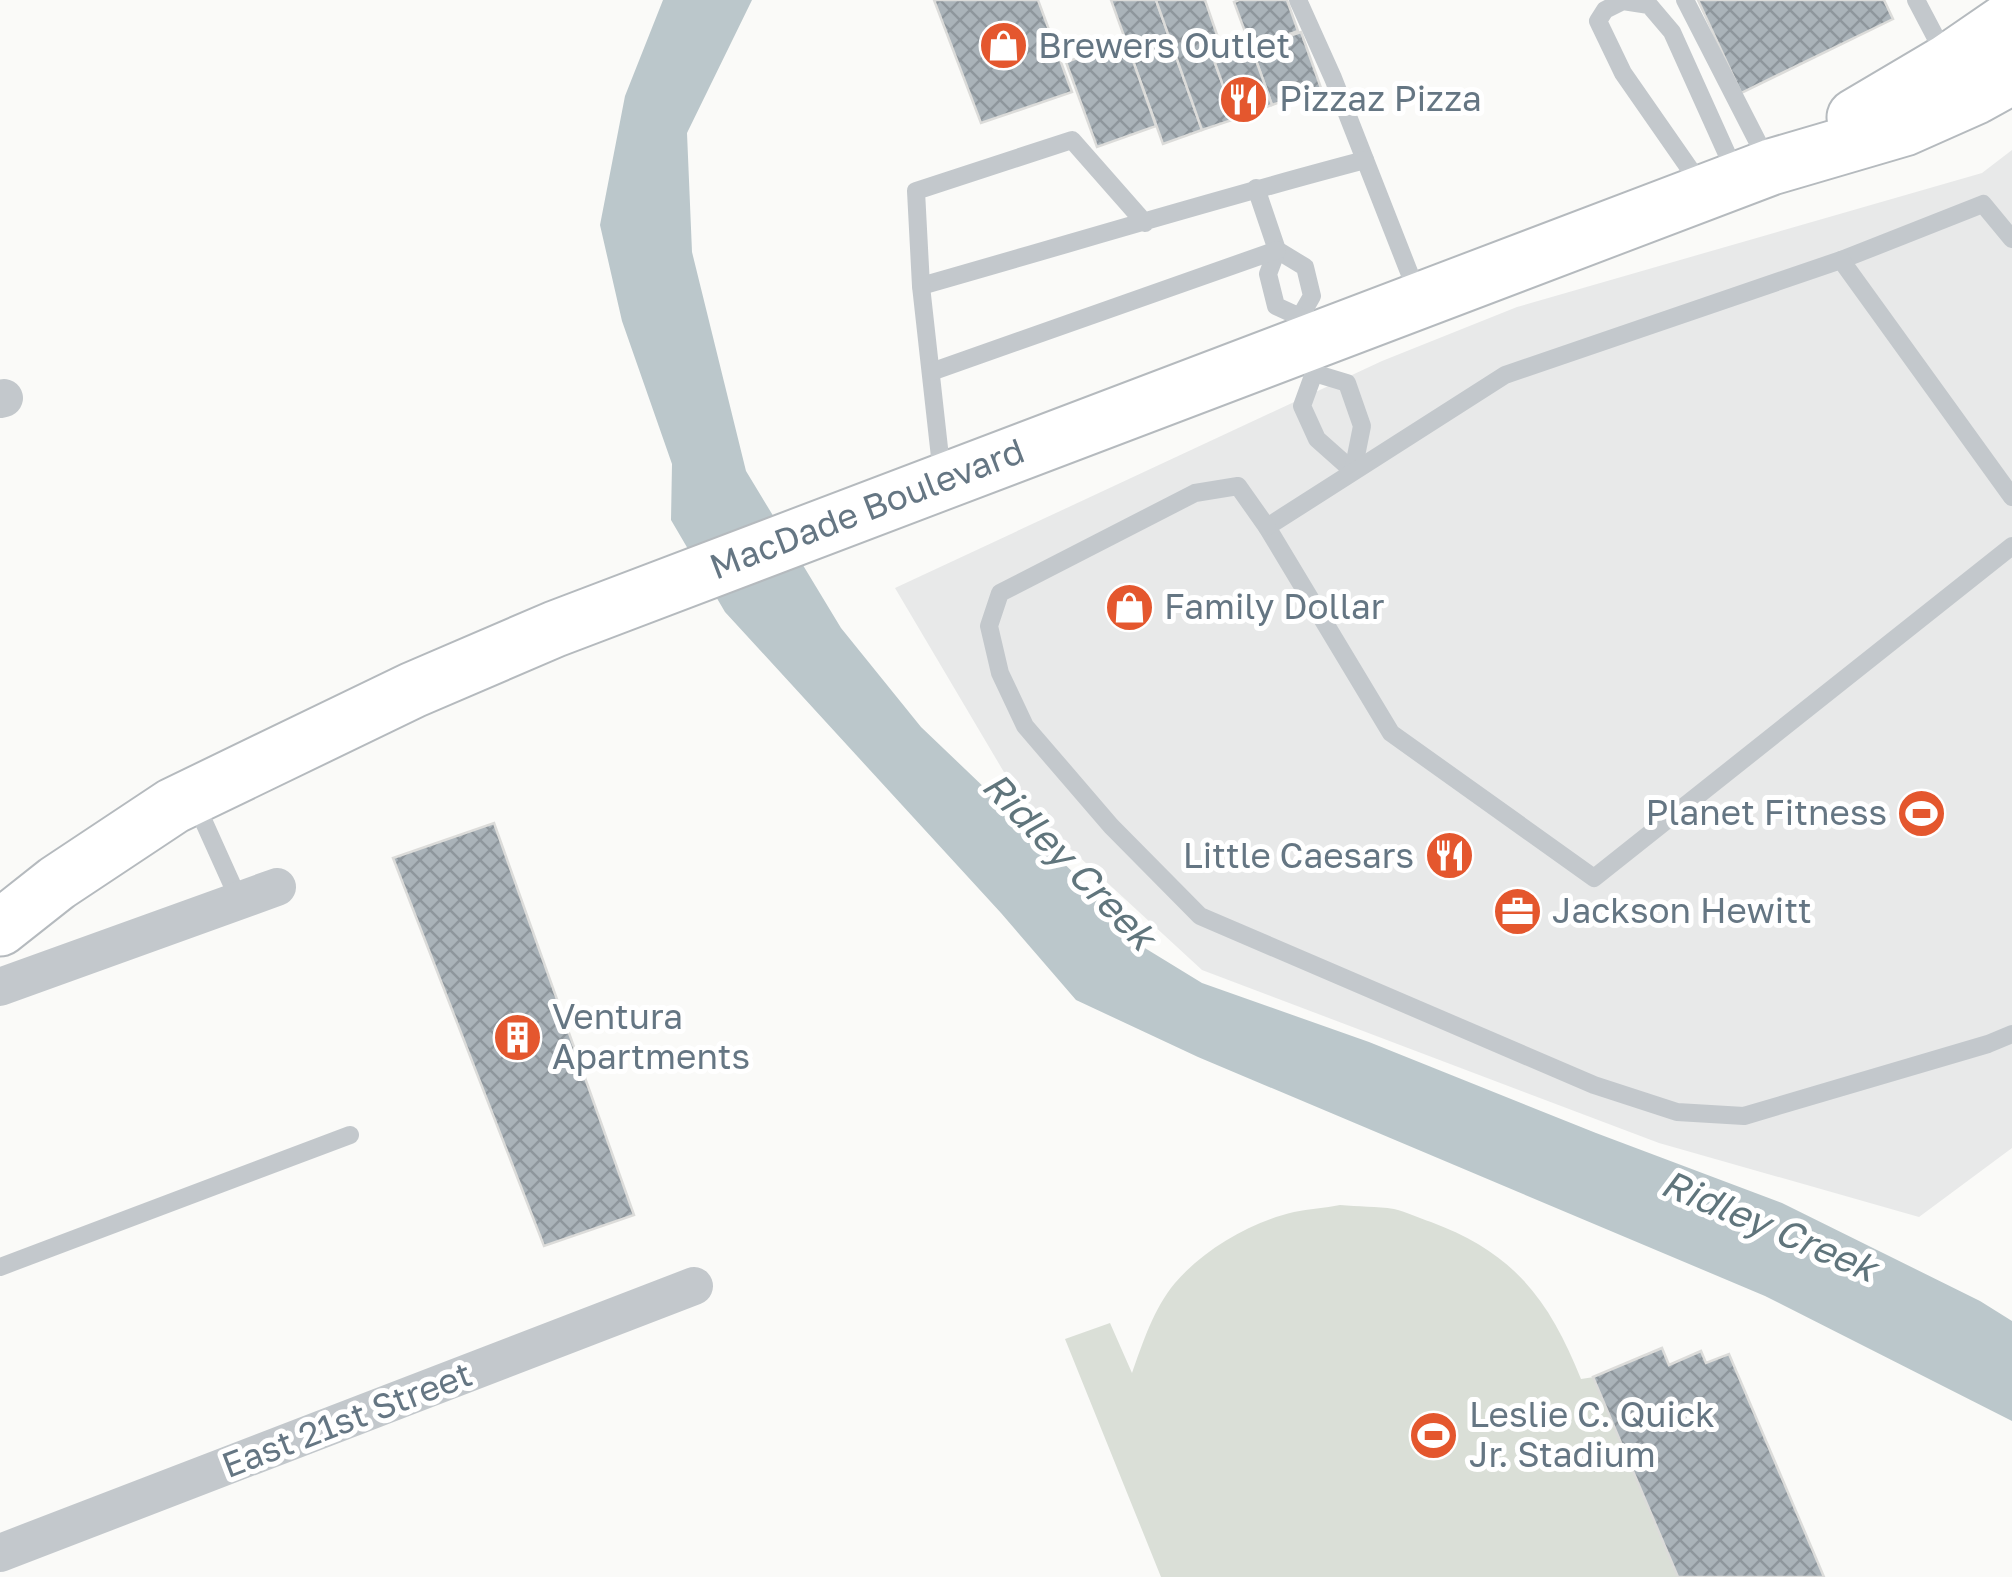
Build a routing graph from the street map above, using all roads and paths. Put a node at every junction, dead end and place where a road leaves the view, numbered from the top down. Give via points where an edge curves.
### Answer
1 (1298, 0) edge
2 (1684, 0) edge
3 (1916, 0) edge
4 (2005, 13) edge
5 (1992, 82) edge
6 (1365, 160) junction
7 (1738, 180) junction
8 (1256, 188) junction
9 (1145, 223) junction
10 (2012, 239) edge
11 (1277, 250) junction
12 (1841, 260) junction
13 (921, 286) junction
14 (1420, 300) junction
15 (1307, 344) junction
16 (931, 372) junction
17 (1353, 471) junction
18 (943, 480) junction
19 (2012, 497) edge
20 (1266, 527) junction
21 (2012, 546) edge
22 (193, 797) junction
23 (276, 887) dead end
24 (239, 900) junction
25 (0, 928) edge
26 (0, 987) edge
27 (2012, 1034) edge
28 (350, 1135) dead end
29 (0, 1267) edge
30 (694, 1286) dead end
31 (0, 1553) edge

1 - 6 lane
2 - 7 lane
3 - 5 lane
4 - 5 main road
5 - 7 main road
6 - 8 lane
6 - 14 lane
7 - 7 lane via 1623,73 1598,21 1604,10 1623,1 1648,5 1672,32
7 - 14 main road, MacDade Boulevard
8 - 9 lane
8 - 11 lane
9 - 13 lane
9 - 13 lane via 1072,140 916,191
10 - 12 lane via 1983,204
11 - 15 lane via 1268,274 1276,306
11 - 15 lane via 1305,267 1312,296
11 - 16 lane
12 - 17 lane via 1505,374
12 - 19 lane
13 - 16 lane
14 - 15 main road, MacDade Boulevard
15 - 17 lane via 1302,406 1317,439
15 - 17 lane via 1347,383 1362,426
15 - 18 main road, MacDade Boulevard
16 - 18 lane
17 - 20 lane
18 - 22 main road, MacDade Boulevard via 413,690
20 - 21 lane via 1391,733 1594,878
20 - 27 lane via 1238,486 1194,493 1000,593 989,626 1000,673 1025,726 1200,916 1594,1086 1677,1112 1744,1116
22 - 24 lane
22 - 25 main road, MacDade Boulevard
23 - 24 street
24 - 26 street
28 - 29 lane
30 - 31 street, East 21st Street

